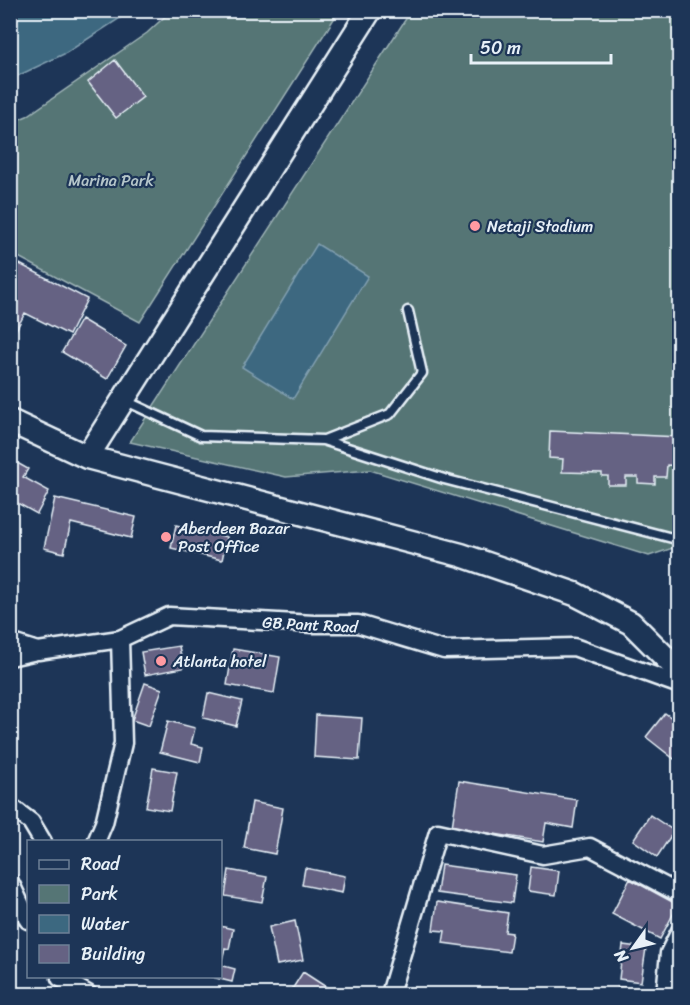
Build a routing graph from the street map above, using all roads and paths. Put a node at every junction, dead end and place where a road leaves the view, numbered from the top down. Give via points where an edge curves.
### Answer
1 (370, 10) edge
2 (408, 311) dead end
3 (123, 400) junction
4 (10, 421) edge
5 (323, 440) junction
6 (87, 457) junction
7 (680, 540) edge
8 (120, 639) junction
9 (10, 642) edge
10 (38, 651) junction
11 (10, 657) edge
12 (680, 672) edge
13 (680, 685) edge
14 (10, 806) edge
15 (41, 840) edge
16 (97, 840) edge
17 (10, 882) edge
18 (680, 894) edge
19 (27, 918) edge
20 (680, 931) edge
21 (59, 983) edge
22 (88, 994) edge
23 (390, 994) edge
24 (665, 994) edge

1 - 3 main road
2 - 5 lane via 422,373 390,414
3 - 5 lane via 201,436
3 - 6 main road
4 - 6 main road
5 - 7 lane via 444,479
6 - 12 main road via 461,555 575,594 631,623
8 - 10 street, GB Pant Road
8 - 13 street, GB Pant Road via 169,616 358,624 444,650 574,647
8 - 16 street via 123,742
9 - 10 street, GB Pant Road
10 - 11 street
14 - 15 street via 31,822
17 - 19 street
18 - 23 street via 590,847 543,855 438,832
20 - 24 street via 669,953
21 - 22 street

